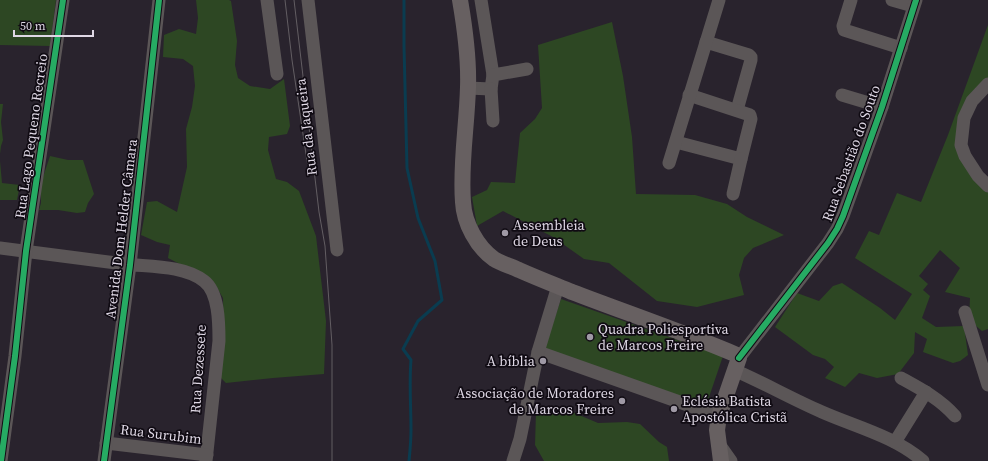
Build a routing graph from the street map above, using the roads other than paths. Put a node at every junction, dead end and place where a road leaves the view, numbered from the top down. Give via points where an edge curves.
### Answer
1 (63, 0) edge
2 (159, 0) edge
3 (267, 0) edge
4 (308, 0) edge
5 (460, 0) edge
6 (481, 0) edge
7 (719, 0) edge
8 (851, 0) edge
9 (892, 0) edge
10 (914, 3) edge
11 (484, 18) junction
12 (464, 24) junction
13 (706, 42) junction
14 (901, 48) junction
15 (527, 69) dead end
16 (277, 74) dead end
17 (493, 75) junction
18 (988, 84) edge
19 (468, 88) junction
20 (491, 89) junction
21 (689, 95) junction
22 (842, 95) dead end
23 (882, 107) junction
24 (738, 110) junction
25 (493, 121) dead end
26 (676, 142) junction
27 (741, 159) junction
28 (669, 163) dead end
29 (988, 186) edge
30 (733, 194) dead end
31 (0, 248) edge
32 (337, 250) dead end
33 (26, 251) junction
34 (130, 265) junction
35 (558, 286) junction
36 (965, 312) dead end
37 (538, 352) junction
38 (736, 364) junction
39 (901, 378) dead end
40 (988, 385) edge
41 (926, 392) junction
42 (719, 416) junction
43 (955, 416) dead end
44 (895, 442) junction
45 (106, 443) junction
46 (718, 443) junction
47 (206, 458) edge
48 (1, 461) edge
49 (104, 461) edge
50 (513, 461) edge
51 (721, 461) edge
52 (731, 461) edge
53 (922, 461) edge

1 - 33 street, Rua Lago Pequeno Recreio
2 - 34 street, Avenida Dom Helder Câmara
3 - 16 street
4 - 32 street, Rua da Jaqueira
5 - 12 main road
6 - 11 street
7 - 13 street
8 - 14 street via 844,30
9 - 10 street
10 - 14 street, Rua Sebastião do Souto
11 - 12 street
11 - 17 street
12 - 19 main road
13 - 21 street
13 - 24 street via 751,57
14 - 23 street, Rua Sebastião do Souto
15 - 17 street
17 - 20 street
18 - 29 street via 972,101 964,118 961,145 978,176
19 - 20 street
19 - 35 main road via 463,163 463,204 468,224 476,240 495,259
20 - 25 street
21 - 24 street
21 - 26 street
22 - 23 street
23 - 38 street, Rua Sebastião do Souto via 837,229
24 - 27 street via 748,113 751,119
26 - 27 street
26 - 28 street
27 - 30 street
31 - 33 street, Rua Dezessete
33 - 34 street, Rua Dezessete
33 - 48 street, Rua Lago Pequeno Recreio
34 - 45 street, Avenida Dom Helder Câmara
34 - 47 street, Rua Dezessete via 170,268 192,274 205,281 212,290 216,302 219,341
35 - 37 street
35 - 38 main road via 735,354
36 - 40 street
37 - 42 street
37 - 50 street
38 - 42 main road
38 - 44 street via 822,413
39 - 41 street
41 - 43 street
41 - 44 street
42 - 46 main road
44 - 53 street
45 - 47 street, Rua Surubim
45 - 49 street, Avenida Dom Helder Câmara
46 - 51 main road
46 - 52 street

